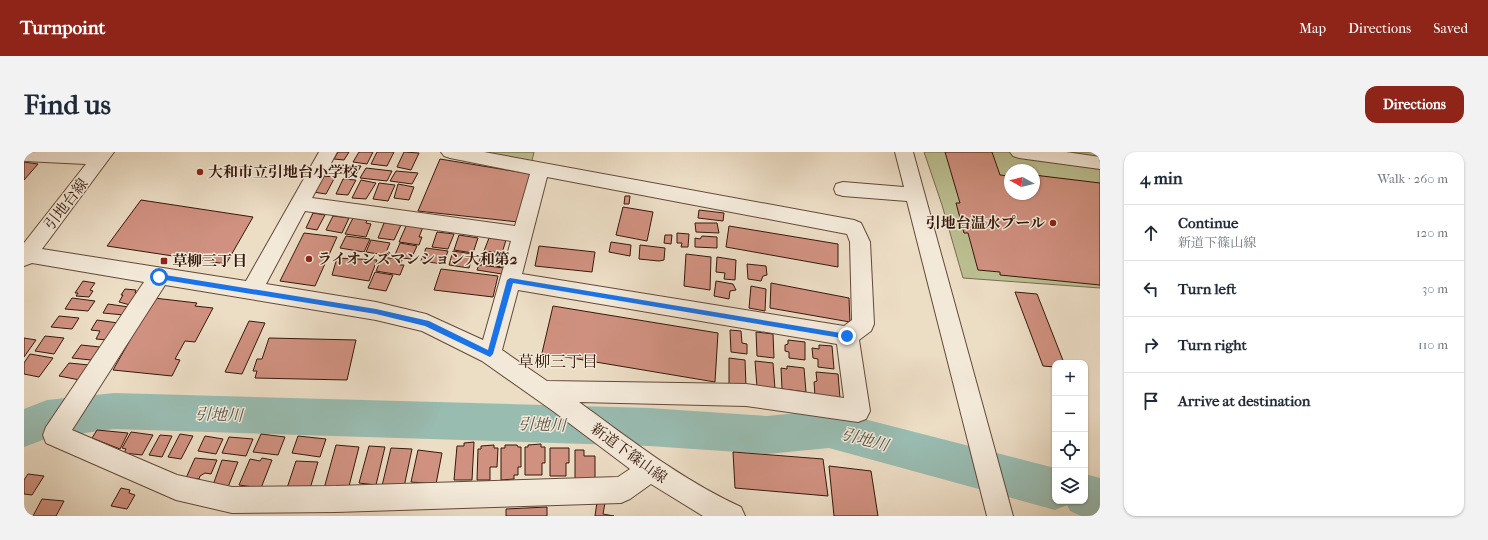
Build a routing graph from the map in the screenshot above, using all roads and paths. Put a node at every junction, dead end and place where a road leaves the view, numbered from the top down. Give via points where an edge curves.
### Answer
1 (328, 152) edge
2 (450, 152) edge
3 (904, 152) edge
4 (1019, 152) edge
5 (24, 155) edge
6 (103, 155) edge
7 (1100, 163) edge
8 (540, 170) junction
9 (843, 189) dead end
10 (916, 195) junction
11 (299, 203) junction
12 (522, 235) junction
13 (25, 256) edge
14 (159, 277) junction
15 (510, 280) junction
16 (251, 292) junction
17 (847, 336) junction
18 (490, 354) junction
19 (553, 397) junction
20 (651, 470) junction
21 (732, 516) edge
22 (1000, 516) edge

1 - 11 street
2 - 8 street
3 - 10 street
4 - 7 street
5 - 6 street
6 - 13 street, 引地台線
8 - 12 street
8 - 17 street via 854,228 860,242 863,324
9 - 10 street
10 - 22 street
11 - 12 street
11 - 16 street
12 - 15 street
13 - 14 street, 新道下篠山線
14 - 16 street, 新道下篠山線
14 - 20 street via 55,435 176,487 232,500 621,490
15 - 17 street
15 - 18 street
16 - 18 street, 新道下篠山線 via 376,311 426,323
17 - 19 street via 858,411 746,395
18 - 19 street, 新道下篠山線
19 - 20 street, 新道下篠山線
20 - 21 street, 新道下篠山線 via 704,504

